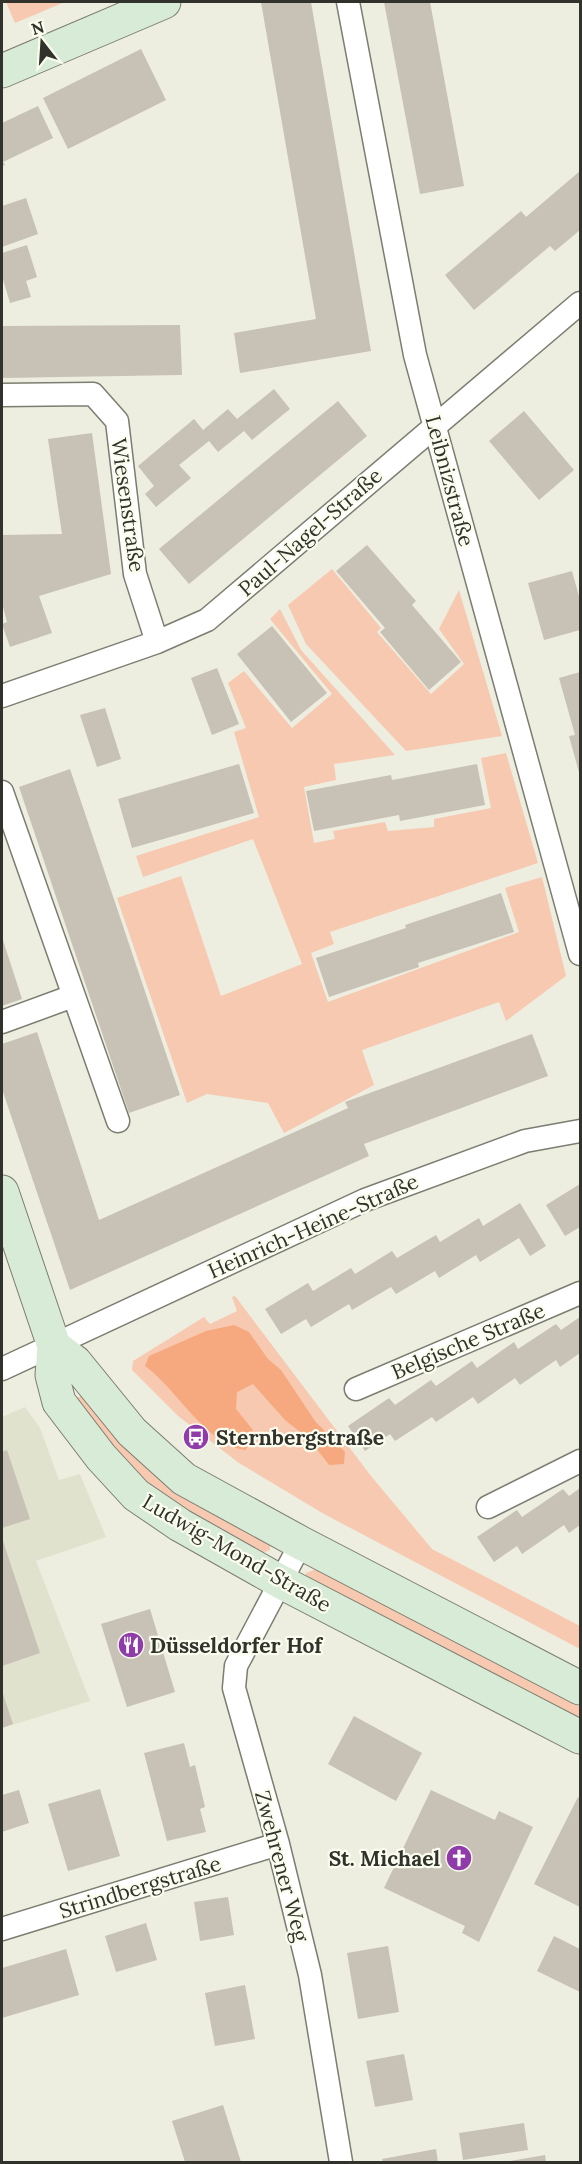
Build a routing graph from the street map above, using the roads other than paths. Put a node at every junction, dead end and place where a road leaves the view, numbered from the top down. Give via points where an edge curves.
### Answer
1 (164, 2) edge
2 (348, 2) edge
3 (2, 72) edge
4 (580, 303) edge
5 (2, 395) edge
6 (434, 425) junction
7 (157, 642) junction
8 (2, 696) edge
9 (2, 792) edge
10 (580, 954) edge
11 (73, 996) junction
12 (2, 1022) edge
13 (118, 1121) dead end
14 (580, 1131) edge
15 (2, 1192) edge
16 (580, 1293) edge
17 (54, 1346) junction
18 (2, 1369) edge
19 (356, 1389) dead end
20 (580, 1461) edge
21 (488, 1507) dead end
22 (301, 1544) junction
23 (281, 1582) junction
24 (580, 1688) edge
25 (580, 1737) edge
26 (278, 1844) junction
27 (2, 1929) edge
28 (341, 2163) edge

1 - 3 main road
2 - 6 street, Leibnizstraße via 415,355
4 - 6 street, Paul-Nagel-Straße
5 - 7 street, Wiesenstraße via 93,394 117,421 135,574
6 - 7 street, Paul-Nagel-Straße via 207,620
6 - 10 street, Leibnizstraße
7 - 8 street, Paul-Nagel-Straße
9 - 11 street
11 - 12 street
11 - 13 street
14 - 17 street, Heinrich-Heine-Straße via 525,1141 365,1200
15 - 17 main road
16 - 19 street, Belgische Straße
17 - 18 street
17 - 22 main road, Ludwig-Mond-Straße via 75,1362 132,1432 184,1479
17 - 23 main road, Ludwig-Mond-Straße via 52,1375 59,1402 136,1495 180,1525
20 - 21 street
22 - 23 street, Zwehrener Weg
22 - 24 main road, Ludwig-Mond-Straße
23 - 25 main road, Ludwig-Mond-Straße
23 - 26 street, Zwehrener Weg via 236,1666 234,1688
26 - 27 street, Strindbergstraße
26 - 28 street, Zwehrener Weg via 310,1975

